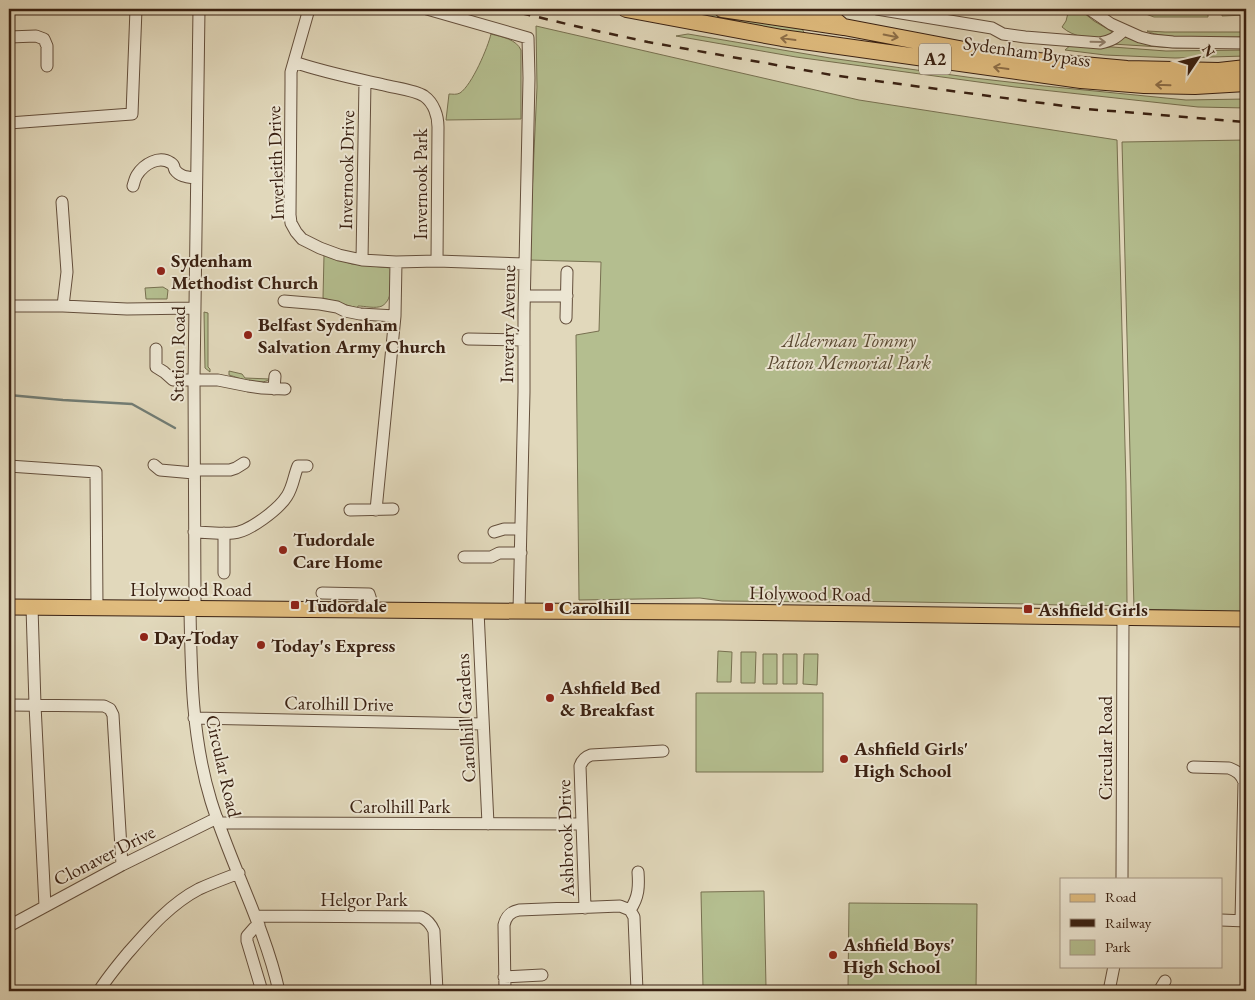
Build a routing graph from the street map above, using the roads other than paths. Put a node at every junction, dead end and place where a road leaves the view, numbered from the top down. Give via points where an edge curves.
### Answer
1 (136, 9) edge
2 (199, 9) edge
3 (309, 9) edge
4 (426, 9) edge
5 (626, 9) edge
6 (722, 9) edge
7 (782, 9) edge
8 (822, 9) edge
9 (877, 9) edge
10 (1089, 9) edge
11 (761, 14) junction
12 (801, 15) edge
13 (844, 27) junction
14 (1124, 30) junction
15 (9, 37) edge
16 (1246, 42) edge
17 (828, 44) junction
18 (294, 62) junction
19 (47, 66) dead end
20 (1246, 68) edge
21 (365, 81) junction
22 (1246, 83) edge
23 (9, 123) edge
24 (133, 178) dead end
25 (196, 178) junction
26 (62, 202) dead end
27 (362, 260) junction
28 (438, 261) junction
29 (396, 262) junction
30 (525, 264) junction
31 (567, 272) dead end
32 (525, 296) junction
33 (566, 296) junction
34 (284, 301) dead end
35 (9, 306) edge
36 (63, 306) junction
37 (195, 308) junction
38 (395, 316) junction
39 (566, 318) dead end
40 (468, 339) dead end
41 (524, 340) junction
42 (156, 349) dead end
43 (275, 376) dead end
44 (194, 380) junction
45 (244, 463) dead end
46 (154, 465) dead end
47 (9, 466) edge
48 (307, 466) dead end
49 (194, 471) junction
50 (394, 508) dead end
51 (350, 510) dead end
52 (376, 510) junction
53 (522, 529) junction
54 (194, 532) junction
55 (494, 532) dead end
56 (224, 533) junction
57 (521, 553) junction
58 (464, 557) dead end
59 (224, 573) dead end
60 (322, 593) dead end
61 (9, 607) edge
62 (32, 607) junction
63 (97, 608) junction
64 (192, 609) junction
65 (374, 610) junction
66 (478, 611) junction
67 (519, 611) junction
68 (1123, 617) junction
69 (1246, 619) edge
70 (9, 704) edge
71 (35, 705) junction
72 (194, 718) junction
73 (483, 724) junction
74 (663, 751) dead end
75 (1193, 767) dead end
76 (218, 820) junction
77 (488, 824) junction
78 (582, 824) junction
79 (122, 865) junction
80 (638, 872) dead end
81 (239, 873) junction
82 (1122, 878) edge
83 (46, 906) junction
84 (585, 908) junction
85 (630, 910) junction
86 (1222, 920) edge
87 (257, 921) junction
88 (1244, 921) edge
89 (9, 926) edge
90 (1114, 968) edge
91 (542, 975) dead end
92 (504, 977) junction
93 (99, 991) edge
94 (262, 991) edge
95 (279, 991) edge
96 (438, 991) edge
97 (505, 991) edge
98 (637, 991) edge
99 (1109, 991) edge

1 - 23 street via 132,114
2 - 25 street, Station Road
3 - 18 street, Inverleith Drive
4 - 30 street, Inverary Avenue via 528,38
17 -> 5 highway, Sydenham Bypass / A2
6 - 11 highway, Sydenham Bypass / A2
7 - 11 highway
8 - 13 highway
9 -> 14 street via 992,28 1003,34 1036,39 1100,43 1116,38
10 - 14 street
11 - 12 highway, Sydenham Bypass / A2
12 - 13 highway, Sydenham Bypass / A2
12 - 17 highway via 809,33
13 -> 20 highway, Sydenham Bypass / A2 via 1039,61 1127,69 1218,71
14 - 16 street via 1159,41
15 - 19 street via 36,36 44,39
22 -> 17 highway, Sydenham Bypass / A2 via 1195,86 1081,80
18 - 21 street, Invernook Park
18 - 27 street, Inverleith Drive via 291,72 292,223 302,239 339,255
21 - 27 street, Invernook Drive
21 - 28 street, Invernook Park via 425,96 436,111
24 - 25 street via 150,162 160,160 170,162 179,174
25 - 37 street, Station Road
26 - 36 street via 67,272
27 - 29 street, Inverleith Drive
28 - 29 street, Inverleith Drive
28 - 30 street, Inverleith Drive
29 - 38 street
30 - 32 street, Inverary Avenue
31 - 33 street
32 - 33 street
32 - 41 street, Inverary Avenue
33 - 39 street
34 - 38 street via 320,304 360,314
35 - 36 street
36 - 37 street
37 - 44 street, Station Road
38 - 52 street via 390,427
40 - 41 street
41 - 53 street, Inverary Avenue
42 - 44 street via 156,367 173,380
43 - 44 street via 280,389 223,380
44 - 49 street, Station Road
45 - 49 street via 230,470
46 - 49 street via 160,470
47 - 63 street via 96,472
48 - 56 street via 298,466 287,496 268,515 244,531
49 - 54 street, Station Road
50 - 52 street
51 - 52 street
53 - 55 street
53 - 57 street, Inverary Avenue
54 - 56 street
54 - 64 street, Station Road
56 - 59 street
57 - 58 street
57 - 67 street, Inverary Avenue
60 - 65 street via 369,594
61 - 62 main road, Holywood Road
62 - 63 main road, Holywood Road
62 - 71 street
63 - 64 main road, Holywood Road
64 - 65 main road, Holywood Road
64 - 72 street, Circular Road
65 - 66 main road, Holywood Road
66 - 67 main road, Holywood Road
66 - 73 street, Carolhill Gardens
67 - 68 main road, Holywood Road
68 - 69 main road, Holywood Road
68 - 82 street, Circular Road
70 - 71 street
71 - 79 street via 104,706 110,709 113,715
71 - 83 street
72 - 73 street, Carolhill Drive
72 - 76 street, Circular Road via 202,766
73 - 77 street, Carolhill Gardens
74 - 78 street, Ashbrook Drive via 595,754 584,758 580,766
75 - 88 street via 1229,768 1241,775 1244,782
76 - 77 street, Carolhill Park
76 - 79 street, Clonaver Drive
76 - 81 street, Circular Road
77 - 78 street, Carolhill Park
78 - 84 street, Ashbrook Drive
79 - 83 street, Clonaver Drive
80 - 85 street via 638,895
81 - 87 street, Circular Road
81 - 93 street via 198,889 165,914
83 - 89 street, Clonaver Drive
84 - 85 street via 620,906
84 - 92 street via 510,913 504,925
85 - 98 street via 634,917
86 - 88 street
87 - 94 street via 247,941
87 - 95 street, Circular Road
87 - 96 street, Helgor Park via 421,917 432,924 434,931
90 - 99 street
91 - 92 street
92 - 97 street

